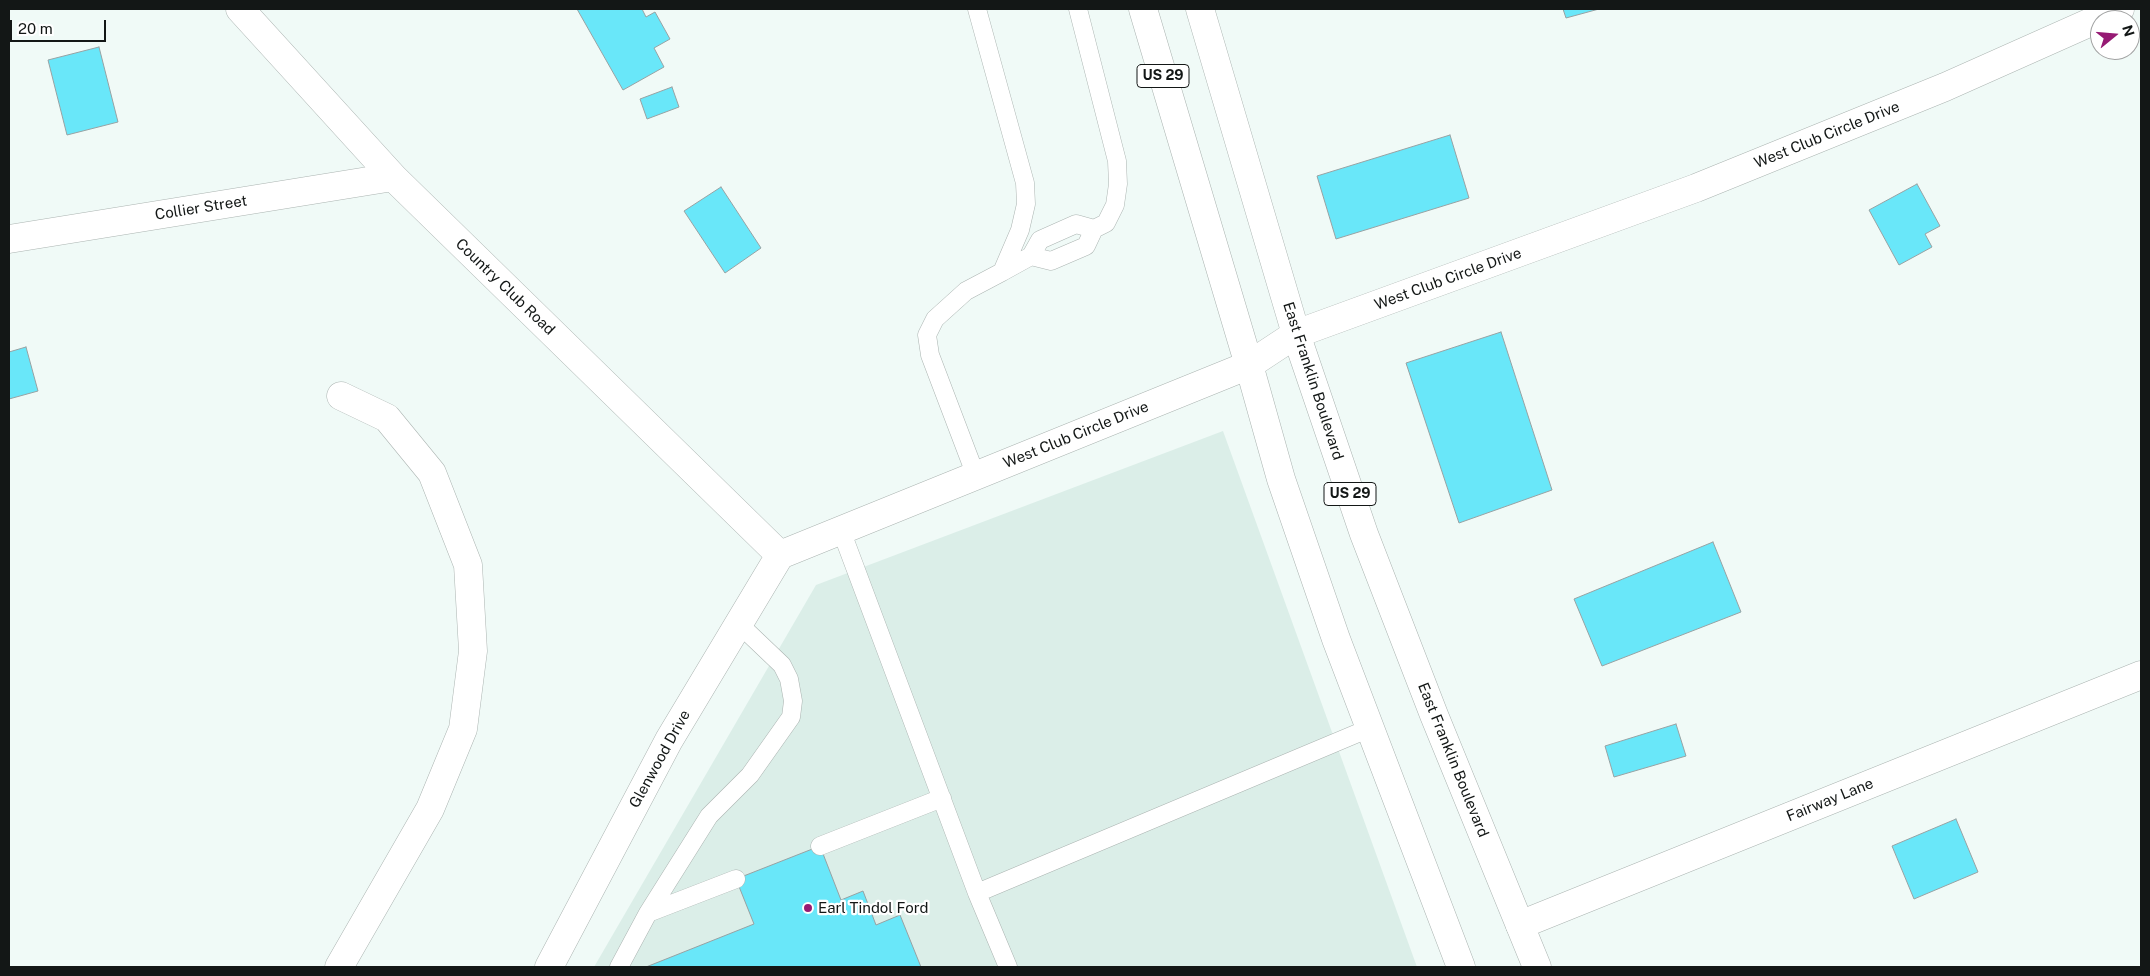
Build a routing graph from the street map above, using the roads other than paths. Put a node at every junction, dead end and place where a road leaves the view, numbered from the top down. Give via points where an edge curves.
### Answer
1 (240, 9) edge
2 (977, 9) edge
3 (1078, 9) edge
4 (1143, 9) edge
5 (1200, 9) edge
6 (2120, 9) edge
7 (393, 178) junction
8 (1094, 229) junction
9 (9, 240) edge
10 (1031, 256) junction
11 (1002, 272) junction
12 (1296, 334) junction
13 (1249, 366) junction
14 (341, 396) dead end
15 (976, 476) junction
16 (841, 530) junction
17 (780, 555) junction
18 (739, 624) junction
19 (2141, 676) edge
20 (1370, 728) junction
21 (942, 798) junction
22 (820, 846) dead end
23 (736, 879) dead end
24 (977, 893) junction
25 (648, 913) junction
26 (1520, 925) junction
27 (339, 967) edge
28 (549, 967) edge
29 (619, 967) edge
30 (1008, 967) edge
31 (1461, 967) edge
32 (1537, 967) edge

1 - 7 street, Country Club Road
2 - 11 lane via 1026,197 1020,230
3 - 8 lane via 1117,161 1115,205 1106,223
4 - 13 street, US 29
5 - 12 street, East Franklin Boulevard / US 29
6 - 12 street, West Club Circle Drive via 1944,87 1696,188
7 - 9 street, Collier Street
7 - 17 street, Country Club Road
8 - 10 lane via 1076,224 1040,240
8 - 10 lane via 1086,246 1077,250 1051,261
10 - 11 lane
11 - 15 lane via 966,291 935,318 927,335 930,355
12 - 13 street, West Club Circle Drive
12 - 26 street, East Franklin Boulevard / US 29 via 1364,534
13 - 15 street, West Club Circle Drive
13 - 20 street, US 29 via 1281,479
14 - 27 street via 387,418 432,473 468,565 473,651 463,729 430,809
15 - 16 street, West Club Circle Drive
16 - 17 street, West Club Circle Drive
16 - 21 lane
17 - 18 street, Glenwood Drive
18 - 25 lane via 782,665 789,679 793,701 791,717 750,775 709,816
18 - 28 street, Glenwood Drive via 669,740
19 - 26 street, Fairway Lane
20 - 24 lane
20 - 31 street, US 29
21 - 22 lane
21 - 24 lane
23 - 25 lane
24 - 30 lane
25 - 29 lane
26 - 32 street, East Franklin Boulevard / US 29

